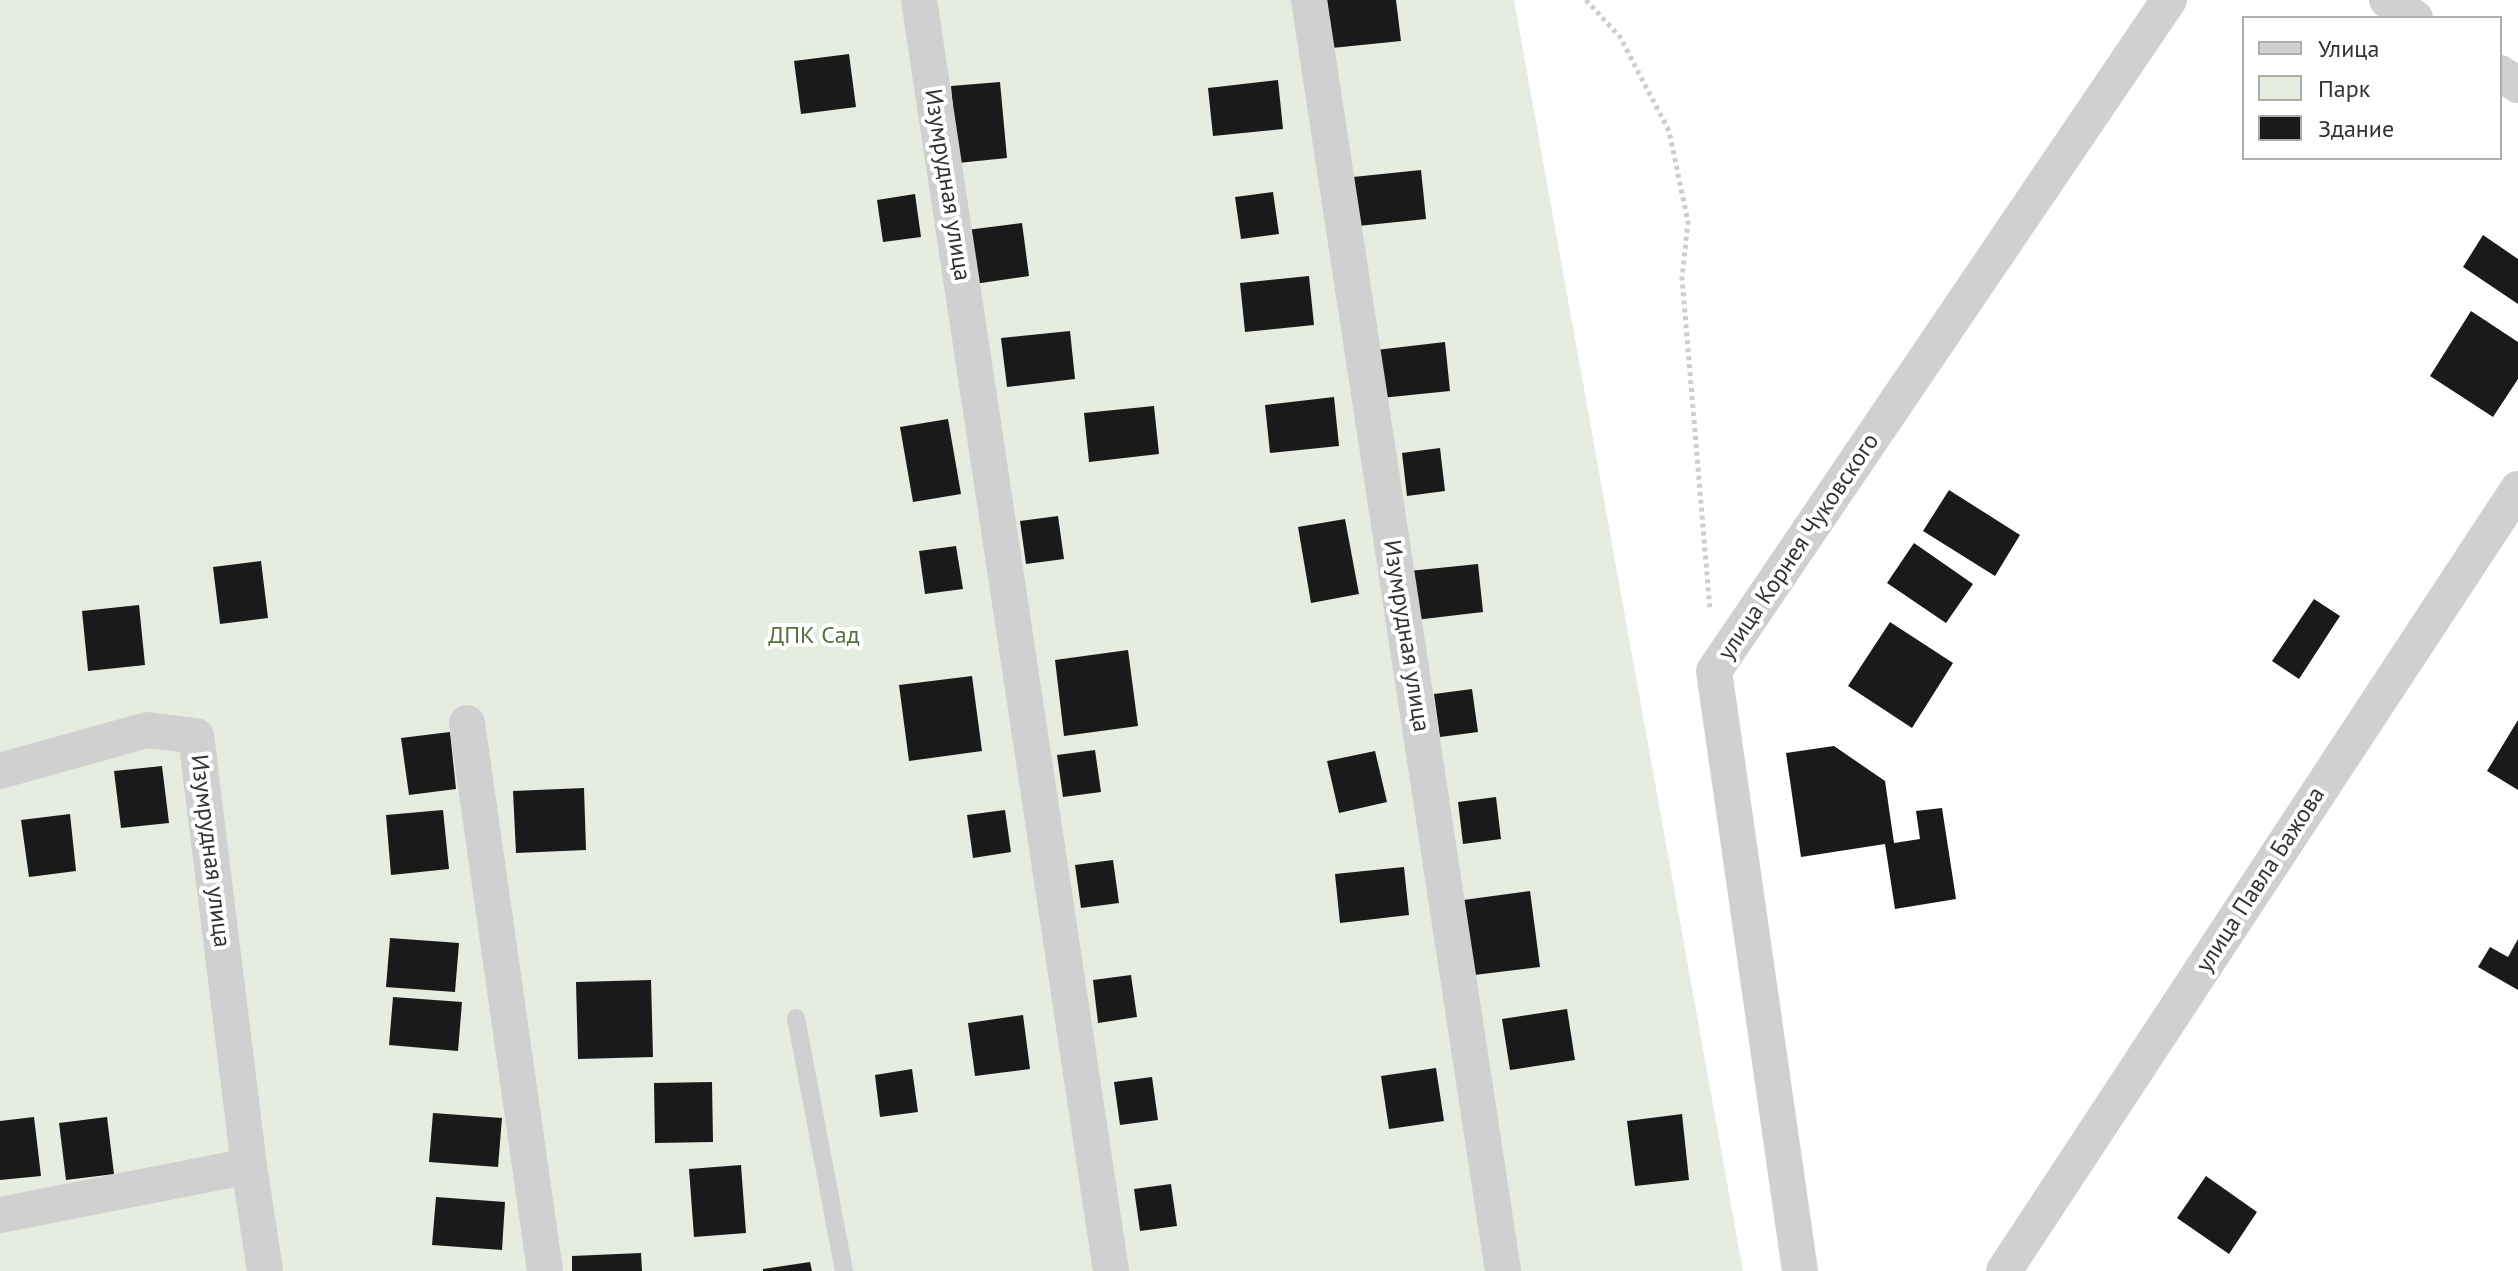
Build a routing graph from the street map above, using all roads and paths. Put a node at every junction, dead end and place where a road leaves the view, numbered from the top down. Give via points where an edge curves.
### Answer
1 (919, 0) edge
2 (1309, 0) edge
3 (1586, 0) edge
4 (2169, 0) edge
5 (2387, 0) edge
6 (2412, 16) edge
7 (2518, 489) edge
8 (1714, 671) junction
9 (467, 723) dead end
10 (0, 771) edge
11 (796, 1018) dead end
12 (249, 1166) junction
13 (0, 1215) edge
14 (1802, 1269) edge
15 (265, 1271) edge
16 (545, 1271) edge
17 (844, 1271) edge
18 (1111, 1271) edge
19 (1503, 1271) edge
20 (2004, 1271) edge

1 - 18 street, Изумрудная улица
2 - 19 street, Изумрудная улица
3 - 8 path via 1620,37 1669,131 1688,222 1682,278
4 - 8 street, улица Корнея Чуковского
5 - 6 street
7 - 20 street, улица Павла Бажова
8 - 14 street, улица Корнея Чуковского
9 - 16 street
10 - 12 street, Изумрудная улица via 147,730 196,736
11 - 17 lane
12 - 13 street
12 - 15 street, Изумрудная улица

